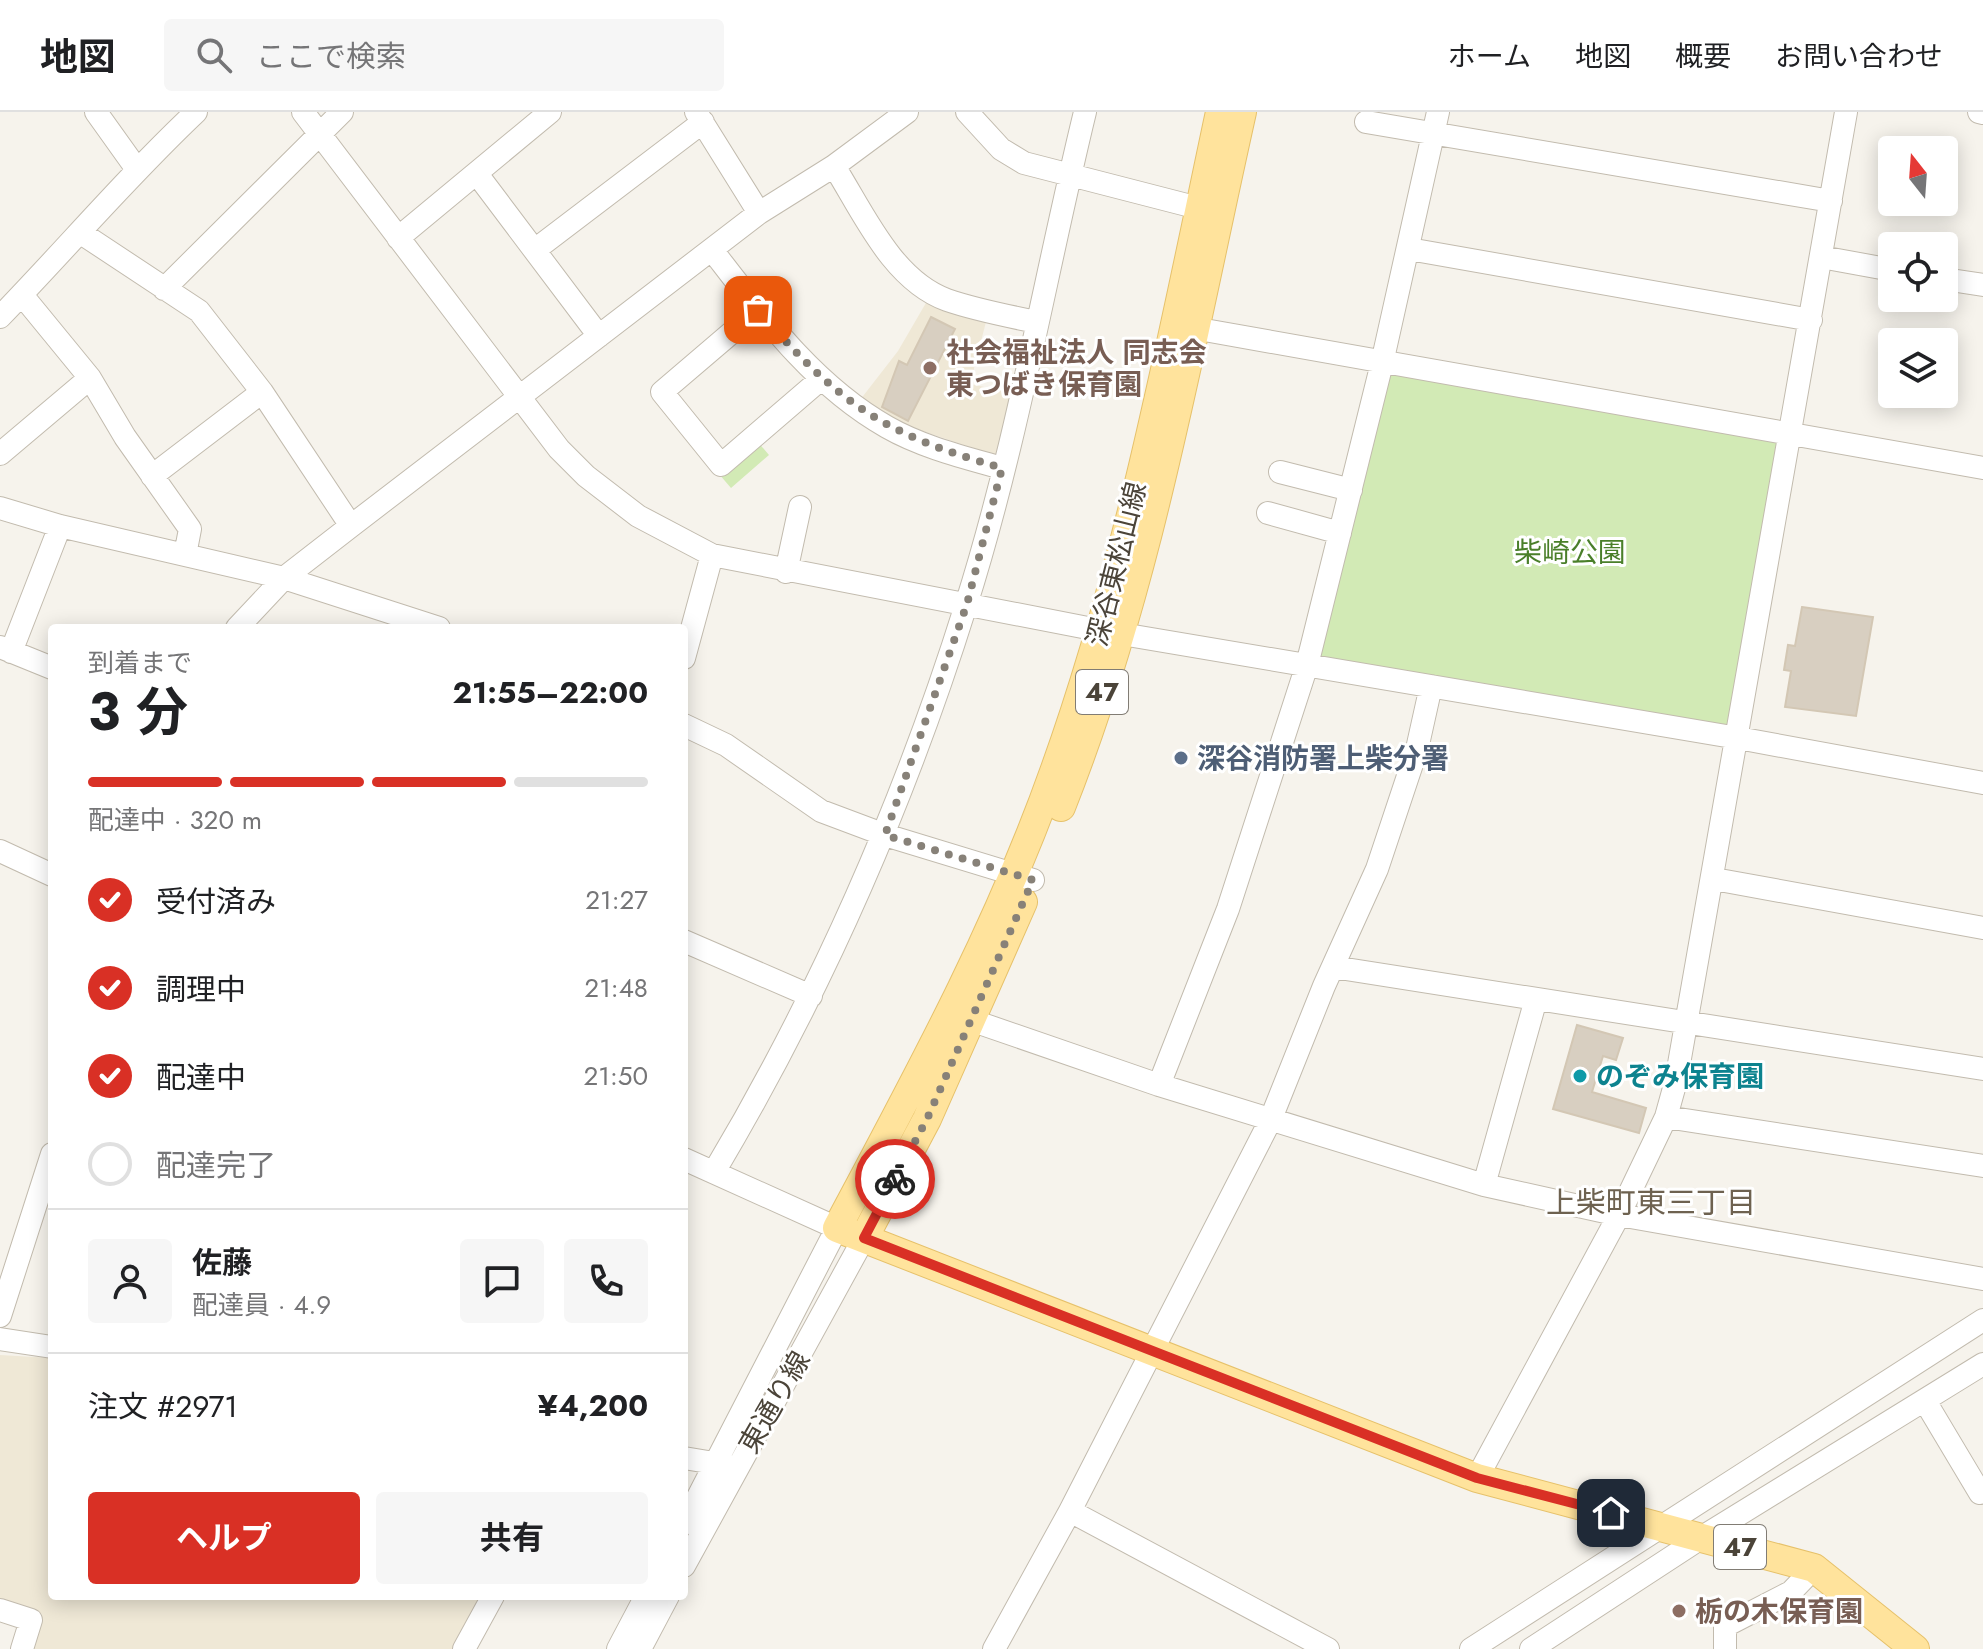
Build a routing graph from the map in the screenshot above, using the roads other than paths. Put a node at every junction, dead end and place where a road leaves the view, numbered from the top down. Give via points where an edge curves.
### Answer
1 (96, 112) edge
2 (196, 112) edge
3 (303, 112) edge
4 (342, 112) edge
5 (550, 112) edge
6 (907, 112) edge
7 (967, 112) edge
8 (1085, 112) edge
9 (1220, 112) edge
10 (1242, 112) edge
11 (1846, 112) edge
12 (699, 117) edge
13 (1366, 122) dead end
14 (1436, 123) edge
15 (320, 134) junction
16 (834, 166) junction
17 (136, 168) junction
18 (477, 174) junction
19 (1069, 177) junction
20 (1831, 201) junction
21 (1209, 211) junction
22 (759, 213) junction
23 (81, 233) junction
24 (398, 238) junction
25 (536, 249) junction
26 (1409, 249) junction
27 (712, 250) junction
28 (1821, 257) junction
29 (1878, 267) edge
30 (1958, 281) edge
31 (1983, 285) edge
32 (164, 289) junction
33 (9, 300) edge
34 (758, 310) junction
35 (1811, 320) junction
36 (1037, 322) junction
37 (1183, 326) junction
38 (599, 336) junction
39 (1382, 363) junction
40 (90, 378) junction
41 (821, 379) junction
42 (262, 392) junction
43 (520, 398) junction
44 (1791, 434) junction
45 (0, 454) edge
46 (1002, 468) junction
47 (1983, 468) edge
48 (1280, 472) dead end
49 (152, 476) junction
50 (1351, 490) junction
51 (800, 507) dead end
52 (0, 508) edge
53 (1268, 513) dead end
54 (60, 526) junction
55 (351, 526) junction
56 (1340, 533) junction
57 (185, 555) junction
58 (712, 555) junction
59 (786, 572) junction
60 (284, 578) junction
61 (967, 604) junction
62 (241, 624) edge
63 (427, 624) edge
64 (1108, 632) junction
65 (688, 643) edge
66 (6, 650) edge
67 (1307, 665) junction
68 (48, 666) edge
69 (1431, 686) junction
70 (688, 727) edge
71 (1738, 738) junction
72 (1983, 783) edge
73 (885, 835) junction
74 (0, 851) edge
75 (48, 873) edge
76 (1023, 877) junction
77 (1714, 879) junction
78 (1983, 928) edge
79 (688, 943) edge
80 (1333, 967) junction
81 (811, 996) junction
82 (1536, 999) junction
83 (962, 1017) junction
84 (1689, 1021) junction
85 (1983, 1069) edge
86 (1159, 1085) junction
87 (1666, 1117) junction
88 (1270, 1121) junction
89 (688, 1161) edge
90 (48, 1166) edge
91 (1983, 1166) edge
92 (714, 1172) junction
93 (1484, 1185) junction
94 (1619, 1215) junction
95 (837, 1228) junction
96 (864, 1238) junction
97 (1983, 1279) edge
98 (0, 1316) edge
99 (1983, 1320) edge
100 (0, 1339) edge
101 (48, 1346) edge
102 (1150, 1353) junction
103 (1983, 1364) edge
104 (1925, 1401) junction
105 (688, 1459) edge
106 (726, 1465) junction
107 (1477, 1478) junction
108 (1983, 1490) edge
109 (1070, 1511) junction
110 (688, 1518) edge
111 (1665, 1527) junction
112 (1704, 1536) junction
113 (688, 1556) edge
114 (1814, 1568) junction
115 (491, 1600) edge
116 (644, 1600) edge
117 (666, 1600) edge
118 (0, 1610) edge
119 (22, 1649) edge
120 (464, 1649) edge
121 (618, 1649) edge
122 (640, 1649) edge
123 (994, 1649) edge
124 (1328, 1649) edge
125 (1471, 1649) edge
126 (1531, 1649) edge
127 (1725, 1649) edge
128 (1915, 1649) edge

1 - 17 street
2 - 17 street
3 - 15 street
4 - 15 street
5 - 18 street
6 - 16 street
7 - 19 street via 1001,149 1024,163
8 - 19 street
9 - 21 main road, 深谷東松山線 / 47
10 - 21 main road, 深谷東松山線 / 47
11 - 20 street
12 - 22 street
12 - 25 street
13 - 14 street
14 - 20 street
14 - 26 street
15 - 24 street
15 - 32 street
16 - 22 street
16 - 36 street via 889,253 917,282 945,299
17 - 23 street
18 - 24 street
18 - 25 street
19 - 21 street
19 - 36 street
20 - 28 street
21 - 37 main road, 深谷東松山線 / 47
22 - 27 street
23 - 32 street
23 - 33 street
24 - 43 street
25 - 38 street
26 - 35 street
26 - 39 street
27 - 34 street
27 - 38 street
28 - 29 street
28 - 35 street
30 - 31 street
32 - 42 street via 199,311
33 - 40 street
34 - 41 street
34 - 41 street via 662,392 721,465
35 - 44 street
36 - 46 street
37 - 39 street
37 - 64 main road, 深谷東松山線 / 47
38 - 43 street
39 - 44 street
39 - 50 street
40 - 45 street
40 - 49 street
41 - 46 street via 888,428 941,451
42 - 49 street
42 - 55 street
43 - 55 street
43 - 58 street via 559,449 594,483 638,516
44 - 47 street
44 - 71 street
46 - 61 street
48 - 50 street
49 - 57 street via 190,529
50 - 56 street
51 - 59 street
52 - 54 street
53 - 56 street
54 - 57 street
54 - 66 street
55 - 60 street
56 - 67 street
57 - 60 street
58 - 59 street
58 - 65 street
59 - 61 street
60 - 62 street
60 - 63 street
61 - 64 street
61 - 73 street
64 - 67 street
64 - 76 main road, 深谷東松山線 / 47 via 1055,771
66 - 68 street
67 - 69 street
67 - 86 street via 1228,909
69 - 71 street
69 - 80 street via 1401,803
70 - 73 street via 726,745 821,811
71 - 72 street
71 - 77 street
73 - 76 street
73 - 81 street
74 - 75 street
76 - 83 main road, 深谷東松山線 / 47
77 - 78 street
77 - 84 street
79 - 81 street
80 - 82 street
80 - 88 street
81 - 92 street
82 - 84 street
82 - 93 street
83 - 86 street
83 - 95 main road, 深谷東松山線 / 47
83 - 96 main road, 深谷東松山線 / 47 via 927,1119
84 - 85 street
84 - 87 street
86 - 88 street
87 - 91 street
87 - 94 street
88 - 93 street
88 - 102 street
89 - 92 street
90 - 98 street
92 - 95 street
93 - 94 street
94 - 97 street
94 - 107 street
95 - 96 main road, 47
95 - 106 street, 東通り線
96 - 102 main road, 47
96 - 106 street, 東通り線 via 779,1397
99 - 111 street
100 - 101 street
102 - 107 main road, 47
102 - 109 street
103 - 104 street
104 - 108 street via 1980,1493
104 - 112 street
105 - 106 street
106 - 110 street, 東通り線
106 - 113 street, 東通り線
107 - 111 main road, 47
109 - 123 street
109 - 124 street
111 - 112 main road, 47
111 - 125 street
112 - 114 main road, 47
112 - 126 street
114 - 127 street via 1791,1592 1725,1626
114 - 128 main road, 47
115 - 120 street
116 - 121 street
117 - 122 street
118 - 119 street via 31,1620

